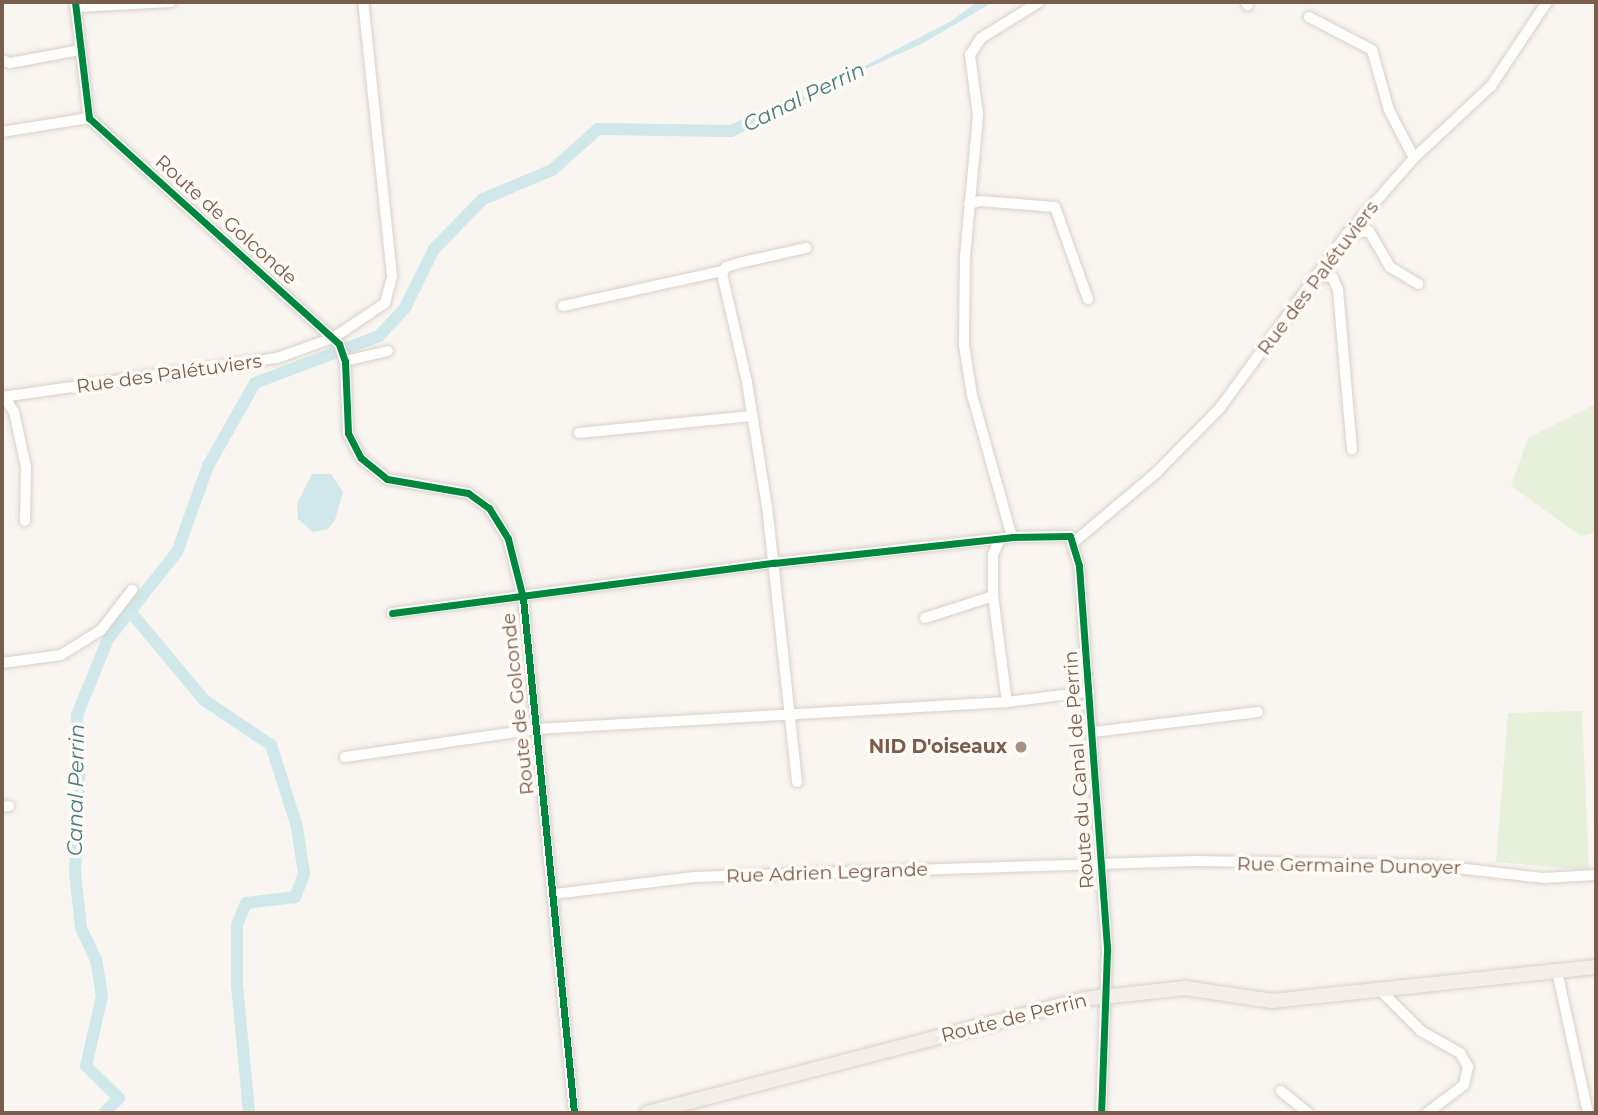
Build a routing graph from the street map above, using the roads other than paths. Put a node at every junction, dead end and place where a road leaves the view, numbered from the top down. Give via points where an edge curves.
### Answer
1 (171, 2) edge
2 (363, 2) edge
3 (1039, 2) edge
4 (1547, 2) edge
5 (75, 4) edge
6 (1309, 17) dead end
7 (80, 50) junction
8 (2, 60) edge
9 (89, 118) junction
10 (2, 132) edge
11 (1414, 158) junction
12 (969, 204) junction
13 (1348, 234) junction
14 (806, 248) dead end
15 (722, 271) junction
16 (1319, 275) junction
17 (1418, 284) dead end
18 (1088, 299) dead end
19 (563, 306) dead end
20 (333, 338) junction
21 (388, 351) dead end
22 (345, 362) junction
23 (3, 397) edge
24 (752, 416) junction
25 (579, 433) dead end
26 (1352, 449) dead end
27 (25, 520) dead end
28 (1006, 538) junction
29 (1074, 542) junction
30 (774, 563) junction
31 (132, 590) dead end
32 (993, 596) junction
33 (523, 598) junction
34 (392, 613) dead end
35 (925, 618) dead end
36 (2, 663) edge
37 (1089, 692) junction
38 (1007, 702) junction
39 (787, 711) junction
40 (1258, 712) dead end
41 (537, 729) junction
42 (1093, 732) junction
43 (345, 757) dead end
44 (797, 782) dead end
45 (1102, 865) junction
46 (1596, 875) edge
47 (554, 894) junction
48 (1596, 967) edge
49 (1557, 971) junction
50 (1382, 992) junction
51 (1104, 996) junction
52 (1281, 1091) dead end
53 (574, 1113) edge
54 (647, 1113) edge
55 (1101, 1113) edge
56 (1308, 1113) edge
57 (1427, 1113) edge
58 (1588, 1113) edge

1 - 5 street
2 - 20 street, Rue des Palétuviers via 392,285 380,308
3 - 12 street via 981,38 971,50 978,115
4 - 11 street, Rue des Palétuviers via 1491,86
5 - 7 street
6 - 11 street via 1371,50 1389,110
7 - 8 street via 10,63
7 - 9 street
9 - 10 street
9 - 20 street, Route de Golconde
11 - 13 street, Rue des Palétuviers
12 - 18 street via 1055,207
12 - 28 street via 964,306 967,373
13 - 16 street, Rue des Palétuviers
13 - 17 street via 1369,231 1390,267
14 - 15 street via 739,262
15 - 19 street
15 - 24 street
16 - 26 street via 1333,278 1338,290
16 - 29 street, Rue des Palétuviers via 1192,439
20 - 22 street, Route de Golconde
20 - 23 street, Rue des Palétuviers via 254,363
21 - 22 street
22 - 33 street, Route de Golconde via 348,433 361,458 387,479 452,488 480,500 508,539
23 - 27 street via 14,412 26,467
24 - 25 street
24 - 30 street
28 - 29 street via 1062,533
28 - 30 street
28 - 32 street via 993,555
29 - 37 street, Route du Canal de Perrin
30 - 33 street
30 - 39 street
31 - 36 street via 101,630 61,655
32 - 35 street
32 - 38 street
33 - 34 street
33 - 41 street, Route de Golconde
37 - 38 street
37 - 42 street, Route du Canal de Perrin
38 - 39 street
39 - 41 street
39 - 44 street
40 - 42 street
41 - 43 street
41 - 47 street, Route de Golconde
42 - 45 street, Route du Canal de Perrin
45 - 46 street, Rue Germaine Dunoyer via 1431,865 1544,878
45 - 47 street, Rue Adrien Legrande via 694,877
45 - 51 street, Route du Canal de Perrin via 1107,951
47 - 53 street, Route de Golconde
48 - 49 main road, Route de Perrin
49 - 50 main road, Route de Perrin
49 - 58 street
50 - 51 main road, Route de Perrin via 1272,1001 1185,988
50 - 57 street via 1421,1031 1460,1054 1468,1067 1464,1085
51 - 54 main road, Route de Perrin
51 - 55 street, Route du Canal de Perrin
52 - 56 street

